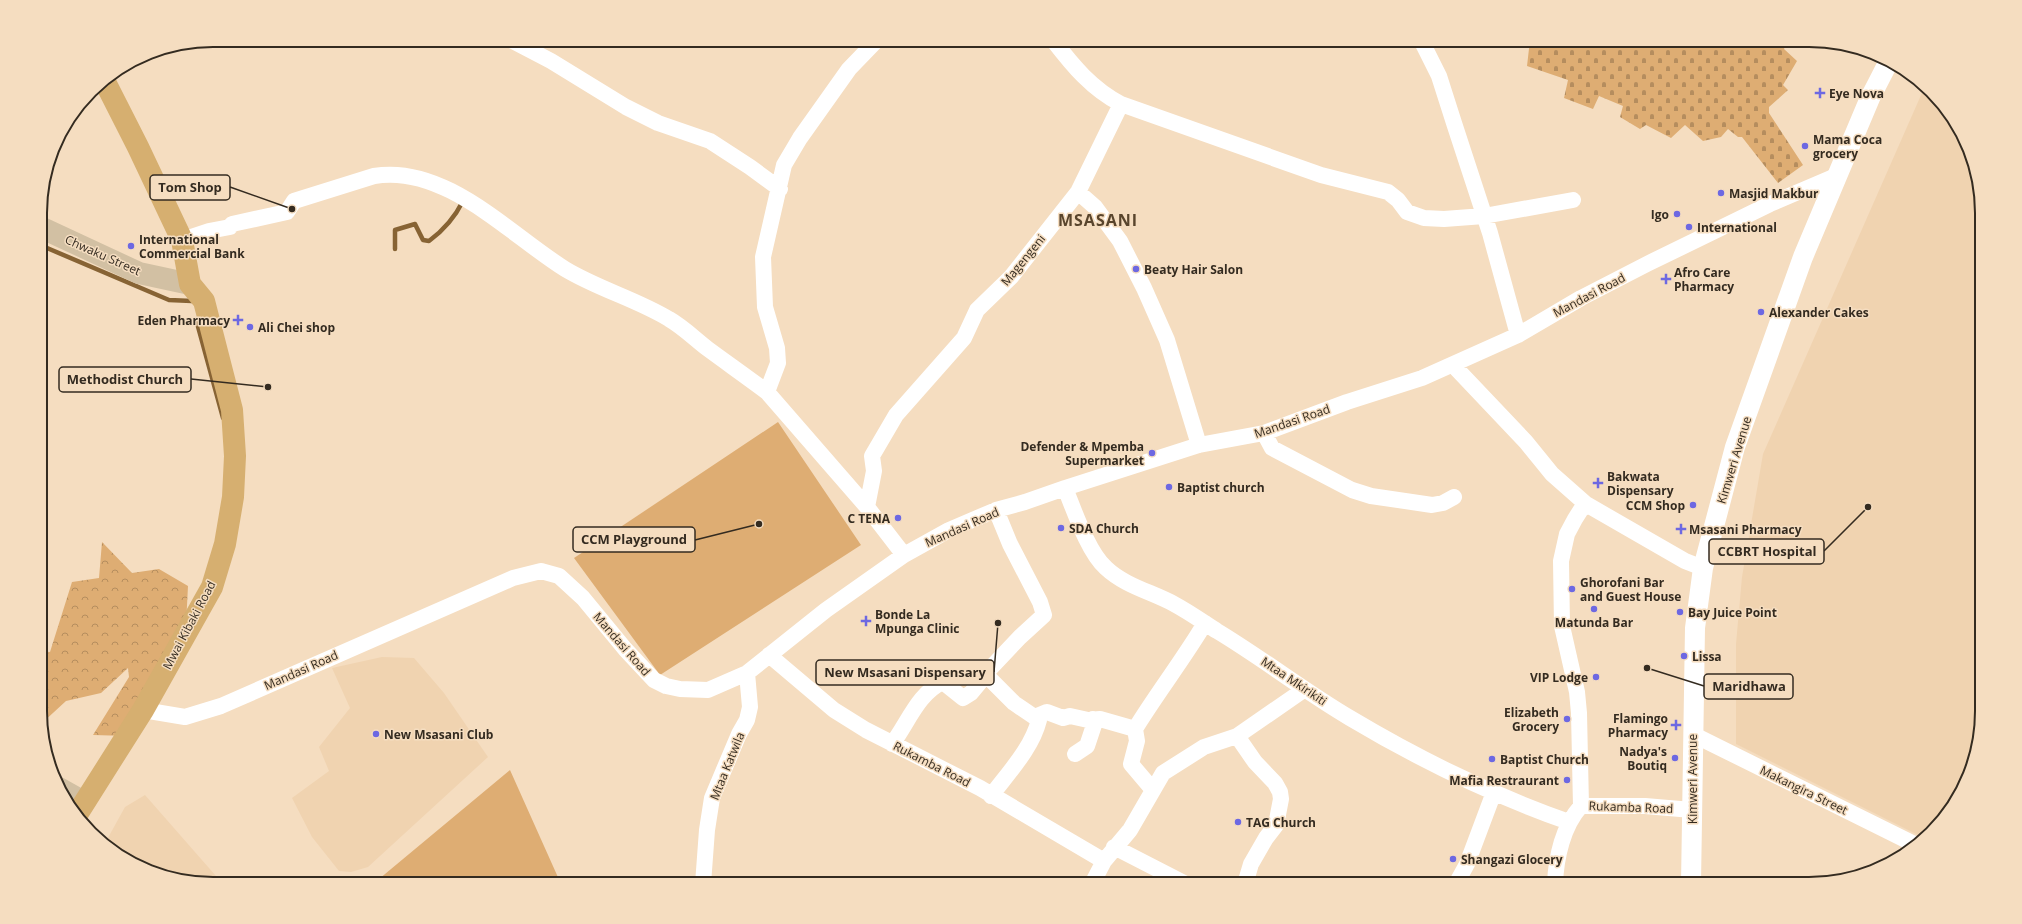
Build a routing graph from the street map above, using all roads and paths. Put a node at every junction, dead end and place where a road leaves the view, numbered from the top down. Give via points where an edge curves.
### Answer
1 (524, 47) edge
2 (870, 47) edge
3 (1059, 47) edge
4 (1424, 47) edge
5 (1886, 66) edge
6 (107, 86) edge
7 (1121, 104) junction
8 (1838, 175) junction
9 (780, 189) junction
10 (1078, 192) junction
11 (1573, 200) dead end
12 (1484, 216) junction
13 (47, 230) edge
14 (182, 240) junction
15 (190, 284) junction
16 (1518, 335) junction
17 (1453, 365) junction
18 (767, 392) junction
19 (1264, 433) junction
20 (1199, 445) junction
21 (1064, 488) junction
22 (1454, 497) dead end
23 (1586, 504) junction
24 (867, 507) junction
25 (996, 510) junction
26 (904, 555) junction
27 (1703, 568) junction
28 (1204, 623) junction
29 (769, 655) junction
30 (747, 673) junction
31 (981, 681) dead end
32 (1305, 689) junction
33 (142, 710) junction
34 (1035, 717) junction
35 (1093, 719) junction
36 (1135, 729) junction
37 (1692, 734) junction
38 (1237, 736) junction
39 (892, 744) junction
40 (1075, 754) dead end
41 (1153, 790) junction
42 (1494, 792) junction
43 (991, 796) junction
44 (1581, 806) junction
45 (80, 809) edge
46 (1692, 810) junction
47 (1569, 822) junction
48 (1911, 842) edge
49 (1114, 848) junction
50 (1104, 861) junction
51 (704, 877) edge
52 (1096, 877) edge
53 (1172, 877) edge
54 (1247, 877) edge
55 (1460, 877) edge
56 (1555, 877) edge
57 (1691, 877) edge

1 - 9 street via 626,107 658,123 710,141
2 - 9 street via 849,69 800,138 784,165
3 - 7 street via 1084,77 1102,93
4 - 12 street via 1439,76
5 - 8 street, Kimweri Avenue via 1870,98
6 - 14 main road, Mwai Kibaki Road
7 - 10 street, Magengeni
7 - 12 street via 1320,175 1388,192 1398,200 1406,212 1424,218 1444,220
8 - 16 street, Mandasi Road via 1770,204 1647,264 1581,298
8 - 27 street, Kimweri Avenue via 1803,257 1735,447
9 - 18 street via 763,257 765,307 777,348 778,363
10 - 20 street via 1096,207 1120,240 1144,288 1167,340
10 - 24 street, Magengeni via 1011,277 977,310 964,338 896,415 872,456 874,471
11 - 12 street
12 - 16 street
13 - 15 main road, Chwaku Street via 140,273
14 - 15 main road, Mwai Kibaki Road
14 - 18 street via 230,227 232,224 287,212 290,205 298,199 374,176 387,174 419,178 437,183 464,199 536,250 585,280 670,320
15 - 33 main road, Mwai Kibaki Road via 204,301 232,410 235,456 233,496 225,544 212,587
16 - 17 street, Mandasi Road
17 - 19 street, Mandasi Road
17 - 23 street via 1526,442 1552,474
18 - 24 street
19 - 20 street, Mandasi Road
19 - 22 street via 1272,448 1352,490 1371,496 1432,505
20 - 21 street, Mandasi Road
21 - 25 street, Mandasi Road
21 - 28 street, Mtaa Mkirikiti via 1083,531 1105,567 1130,584 1174,604
23 - 27 street via 1684,561
23 - 44 street via 1567,534 1561,561 1562,626 1579,713
24 - 26 street
25 - 26 street, Mandasi Road via 949,530
25 - 34 street via 1044,615 985,674 1014,703
26 - 29 street, Mandasi Road via 826,610
27 - 37 street, Kimweri Avenue via 1695,628
28 - 32 street, Mtaa Mkirikiti via 1259,656
28 - 36 street
29 - 30 street, Mandasi Road
29 - 39 street, Rukamba Road via 834,710
30 - 33 street, Mandasi Road via 714,688 697,691 666,686 654,680 570,585 559,576 541,571 512,578 221,706 185,717
30 - 51 street, Mtaa Katwila via 750,707 747,720 712,798
31 - 39 street via 963,698 943,682 939,684 920,699
32 - 38 street
32 - 42 street, Mtaa Mkirikiti via 1416,755
33 - 45 main road, Mwai Kibaki Road
34 - 35 street via 1047,712 1063,718 1070,716
34 - 43 street via 1040,720 1034,736
35 - 36 street
35 - 40 street via 1095,722 1087,746
36 - 41 street via 1137,741 1131,764
37 - 46 street, Kimweri Avenue
37 - 48 street, Makangira Street
38 - 41 street via 1204,747 1170,768 1163,773
38 - 54 street via 1275,783 1281,799 1276,825 1251,864
39 - 43 street, Rukamba Road via 948,771
41 - 49 street via 1130,830
42 - 47 street, Mtaa Mkirikiti
42 - 55 street
43 - 50 street, Rukamba Road
44 - 46 street, Rukamba Road via 1646,806
44 - 47 street, Rukamba Road
46 - 57 street, Kimweri Avenue
47 - 56 street, Rukamba Road via 1556,864
49 - 50 street
49 - 53 street
50 - 52 street

